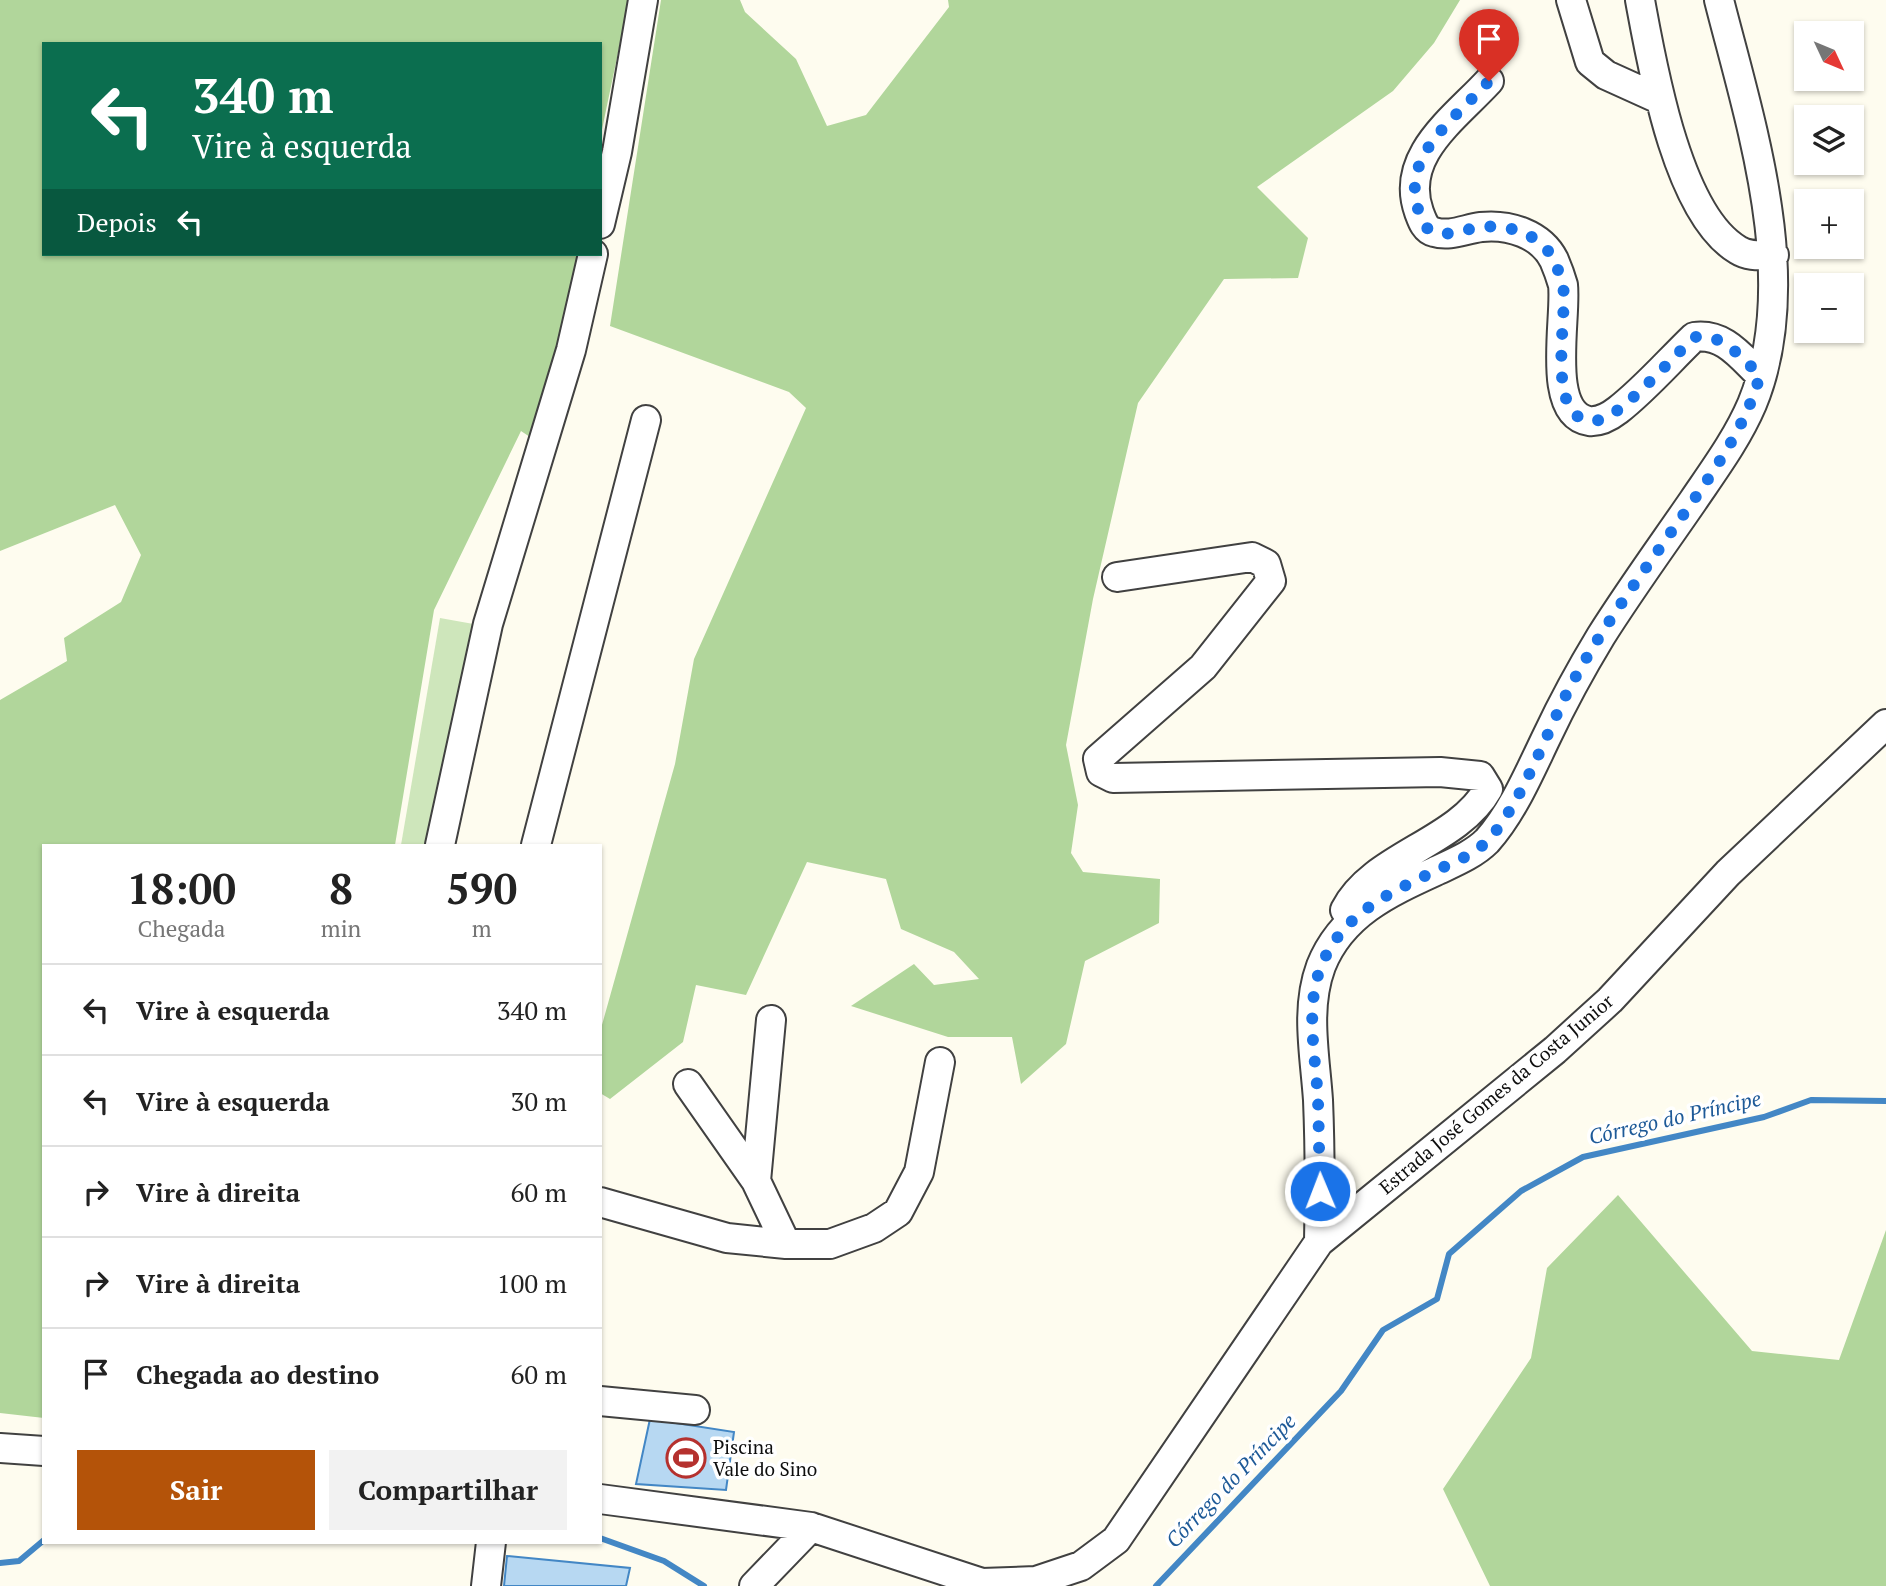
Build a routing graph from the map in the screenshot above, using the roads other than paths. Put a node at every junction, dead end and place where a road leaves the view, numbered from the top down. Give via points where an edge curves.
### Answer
1 (643, 0) edge
2 (1571, 0) edge
3 (1640, 0) edge
4 (1719, 0) edge
5 (1489, 81) dead end
6 (1659, 99) junction
7 (602, 216) edge
8 (1774, 254) junction
9 (593, 256) edge
10 (1760, 375) junction
11 (646, 419) dead end
12 (1117, 577) dead end
13 (1886, 724) edge
14 (440, 844) edge
15 (536, 844) edge
16 (1335, 939) junction
17 (771, 1020) dead end
18 (940, 1062) dead end
19 (688, 1084) dead end
20 (755, 1181) junction
21 (602, 1203) edge
22 (1319, 1242) junction
23 (786, 1244) junction
24 (602, 1401) edge
25 (695, 1410) dead end
26 (0, 1448) edge
27 (42, 1451) edge
28 (602, 1499) edge
29 (811, 1527) junction
30 (491, 1544) edge
31 (486, 1586) edge
32 (754, 1586) edge

1 - 7 street
2 - 6 street via 1590,62 1606,75
3 - 6 street
4 - 8 street via 1755,141
5 - 10 street via 1421,156 1414,198 1431,232 1448,234 1484,227 1522,230 1553,259 1563,285 1562,390 1571,412 1597,422 1617,411 1695,337 1710,335 1723,342
6 - 8 street via 1690,187 1718,234 1754,256
8 - 10 street via 1772,320
9 - 14 street via 571,350 488,624
10 - 16 street via 1753,403 1726,453 1602,634 1498,827 1464,857 1359,912
11 - 15 street
12 - 16 street via 1252,557 1266,565 1271,581 1203,667 1098,759 1101,772 1113,778 1440,772 1480,776 1488,789 1481,802 1433,840 1374,877 1347,906
13 - 22 street, Estrada José Gomes da Costa Junior via 1728,873 1610,1000
16 - 22 street via 1321,966 1312,1001
17 - 20 street
18 - 23 street via 919,1172 898,1212 874,1228 830,1244
19 - 20 street
20 - 23 street
21 - 23 street via 727,1238
22 - 29 street, Estrada José Gomes da Costa Junior via 1116,1540 1081,1566 1036,1581 982,1583
24 - 25 street
26 - 27 street
28 - 29 street, Estrada José Gomes da Costa Junior
29 - 32 street
30 - 31 street

